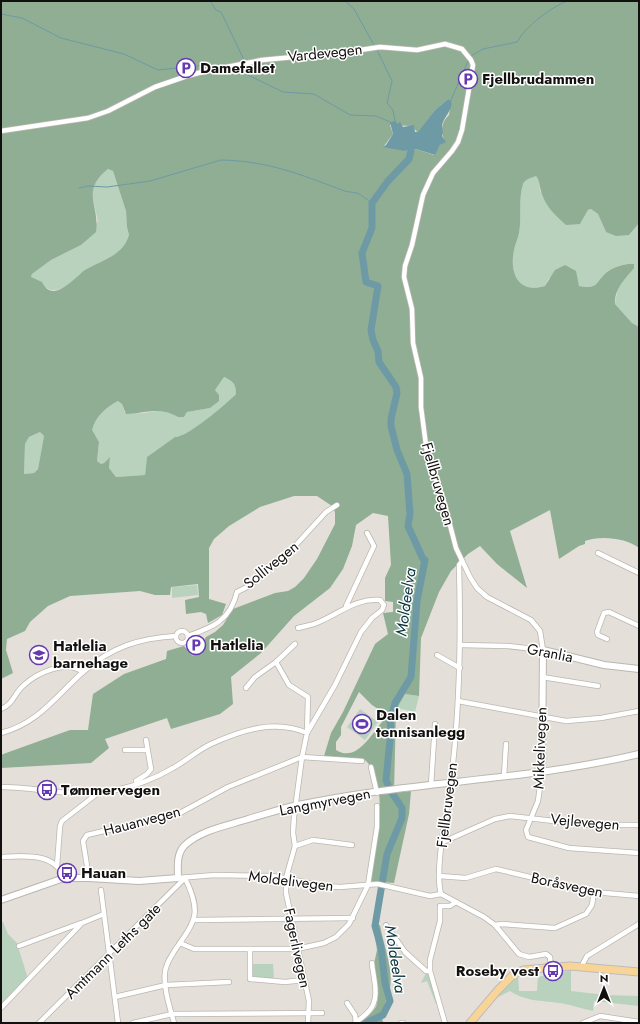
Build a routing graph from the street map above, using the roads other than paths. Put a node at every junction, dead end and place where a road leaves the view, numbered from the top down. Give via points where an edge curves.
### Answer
1 (1, 131) edge
2 (416, 228) joint
3 (337, 505) dead end
4 (367, 533) dead end
5 (598, 553) dead end
6 (462, 561) junction
7 (639, 573) edge
8 (346, 606) junction
9 (639, 626) edge
10 (298, 628) dead end
11 (176, 636) junction
12 (188, 636) junction
13 (607, 639) dead end
14 (295, 644) dead end
15 (460, 645) junction
16 (543, 650) junction
17 (437, 655) dead end
18 (276, 662) junction
19 (460, 668) junction
20 (639, 669) edge
21 (83, 672) junction
22 (542, 677) junction
23 (598, 686) dead end
24 (246, 688) dead end
25 (458, 701) junction
26 (1, 709) edge
27 (639, 711) edge
28 (542, 717) junction
29 (435, 724) dead end
30 (308, 732) junction
31 (1, 733) edge
32 (146, 740) dead end
33 (506, 744) dead end
34 (125, 750) dead end
35 (147, 750) junction
36 (639, 754) edge
37 (302, 757) junction
38 (362, 761) dead end
39 (371, 767) dead end
40 (542, 772) junction
41 (504, 776) junction
42 (451, 783) junction
43 (134, 784) junction
44 (431, 785) junction
45 (3, 787) edge
46 (379, 792) junction
47 (1, 793) edge
48 (98, 793) junction
49 (295, 806) junction
50 (377, 806) dead end
51 (531, 817) junction
52 (639, 826) edge
53 (443, 842) junction
54 (352, 845) dead end
55 (295, 846) junction
56 (639, 853) edge
57 (1, 857) edge
58 (57, 866) junction
59 (439, 876) junction
60 (64, 878) junction
61 (88, 878) junction
62 (182, 878) junction
63 (286, 878) junction
64 (368, 885) junction
65 (101, 890) dead end
66 (594, 892) junction
67 (441, 894) junction
68 (639, 896) edge
69 (1, 900) edge
70 (456, 902) junction
71 (104, 914) junction
72 (291, 918) junction
73 (352, 918) junction
74 (195, 920) junction
75 (82, 923) junction
76 (639, 924) edge
77 (386, 925) dead end
78 (495, 925) junction
79 (180, 943) junction
80 (19, 946) dead end
81 (250, 949) junction
82 (297, 949) junction
83 (109, 954) junction
84 (372, 963) dead end
85 (551, 967) junction
86 (581, 967) junction
87 (430, 971) junction
88 (639, 972) edge
89 (304, 980) junction
90 (229, 982) dead end
91 (166, 985) junction
92 (115, 997) junction
93 (347, 1003) dead end
94 (482, 1007) junction
95 (1, 1008) edge
96 (309, 1013) junction
97 (322, 1013) dead end
98 (172, 1014) junction
99 (355, 1022) edge
100 (639, 1022) edge
101 (40, 1023) edge
102 (118, 1023) edge
103 (133, 1023) edge
104 (174, 1023) edge
105 (308, 1023) edge
106 (445, 1023) edge
107 (470, 1023) edge
108 (475, 1023) edge
109 (583, 1023) edge

1 - 2 street, Vardevegen via 88,118 165,84 206,71 262,60 375,47 417,50 445,44 458,46 466,52 473,66 462,130 452,152 428,183 421,200
2 - 6 street, Fjellbruvegen via 404,277 412,309 413,343 421,378 423,428 427,453
3 - 12 street, Sollivegen via 326,512 284,558 249,586 236,592 234,602 224,618
4 - 8 street via 374,546
5 - 7 street
6 - 15 street, Fjellbruvegen
6 - 16 street, Mikkelivegen via 477,588 487,597 531,620 540,631
8 - 10 street, Fagerlivegen via 318,622
8 - 30 street, Fagerlivegen via 376,599 380,600 384,608 361,632
9 - 13 street via 609,612 604,614 597,632
11 - 12 street, Sollivegen via 181,631 186,632
11 - 12 street, Sollivegen via 178,641 183,642
11 - 21 street, Sollivegen via 124,645
14 - 18 street
15 - 16 street, Granlia
15 - 19 street, Fjellbruvegen
16 - 20 main road, Granlia
16 - 22 main road, Mikkelivegen
17 - 19 street
18 - 24 street via 255,677
18 - 30 street via 289,685 309,698 306,722
19 - 25 street, Fjellbruvegen
21 - 26 street via 66,667 48,670 23,685 11,704
21 - 31 street, Sollivegen via 36,717 22,726
22 - 23 street
22 - 28 main road, Mikkelivegen
25 - 28 street
25 - 42 street, Fjellbruvegen
27 - 28 street via 580,721
28 - 40 main road, Mikkelivegen
29 - 44 street
30 - 37 street, Fagerlivegen
30 - 43 street via 283,725 249,730 211,744 163,774
32 - 35 street
33 - 41 street
34 - 35 street
35 - 43 street via 150,769
36 - 40 main road, Langmyrvegen via 603,763
37 - 38 street
37 - 49 street, Fagerlivegen
37 - 61 street, Hauanvegen via 228,787 180,813 86,835 83,841
39 - 46 street
40 - 41 main road, Langmyrvegen
40 - 51 street, Mikkelivegen via 539,794
41 - 42 main road, Langmyrvegen
42 - 44 main road, Langmyrvegen
42 - 53 street, Fjellbruvegen
43 - 48 street
44 - 46 main road, Langmyrvegen
45 - 47 street
45 - 48 street
46 - 49 main road, Langmyrvegen
48 - 58 street via 62,821
49 - 55 street, Fagerlivegen
49 - 62 main road, Langmyrvegen via 215,830 191,841 180,854
50 - 64 street via 377,827
51 - 52 street, Vejlevegen via 589,825
51 - 53 street, Vejlevegen via 510,816 495,819
51 - 56 street, Mikkelivegen via 525,832 532,839 569,848
53 - 59 street, Fjellbruvegen
54 - 55 street via 316,840
55 - 63 street, Fagerlivegen
57 - 58 street via 30,856 50,861
58 - 60 street
59 - 66 street, Boråsvegen via 466,878 496,869
59 - 67 street, Fjellbruvegen
60 - 61 main road, Moldelivegen
60 - 69 main road, Moldelivegen
61 - 62 main road, Moldelivegen via 139,881
62 - 63 street, Moldelivegen via 252,875
62 - 74 street via 192,896
62 - 83 street, Amtmann Leths gate
63 - 64 street, Moldelivegen via 324,886
63 - 72 street, Fagerlivegen
64 - 67 street, Moldelivegen via 385,885 430,896
64 - 73 street
65 - 71 street
66 - 68 street, Boråsvegen
66 - 78 street via 592,905 586,914 555,928
67 - 70 street, Moldelivegen
70 - 78 street, Moldelivegen via 472,909
70 - 87 street via 450,906 440,906 440,921 430,960
71 - 75 street
71 - 83 street
72 - 73 street
72 - 74 street
72 - 82 street, Fagerlivegen
73 - 82 street via 333,939
74 - 79 street
75 - 80 street
75 - 95 street
76 - 86 street via 587,956
77 - 87 street via 405,952 426,971
78 - 85 street, Moldelivegen via 519,954 530,957 546,954 550,957
79 - 81 street via 194,949
79 - 91 street via 167,962 164,973
81 - 82 street
81 - 89 street via 250,979 286,982
82 - 89 street, Fagerlivegen
83 - 92 street
83 - 101 street, Amtmann Leths gate
84 - 99 street via 375,1002 368,1013
85 - 86 main road
85 - 94 main road via 523,970 513,975
86 - 88 main road
87 - 106 street
89 - 96 street, Fagerlivegen
90 - 91 street
91 - 92 street
91 - 98 street
92 - 102 street
93 - 99 street via 355,1015
94 - 107 main road
94 - 108 main road
96 - 97 street
96 - 98 street
96 - 105 street, Fagerlivegen
98 - 103 street
98 - 104 street
100 - 109 street via 600,1016

